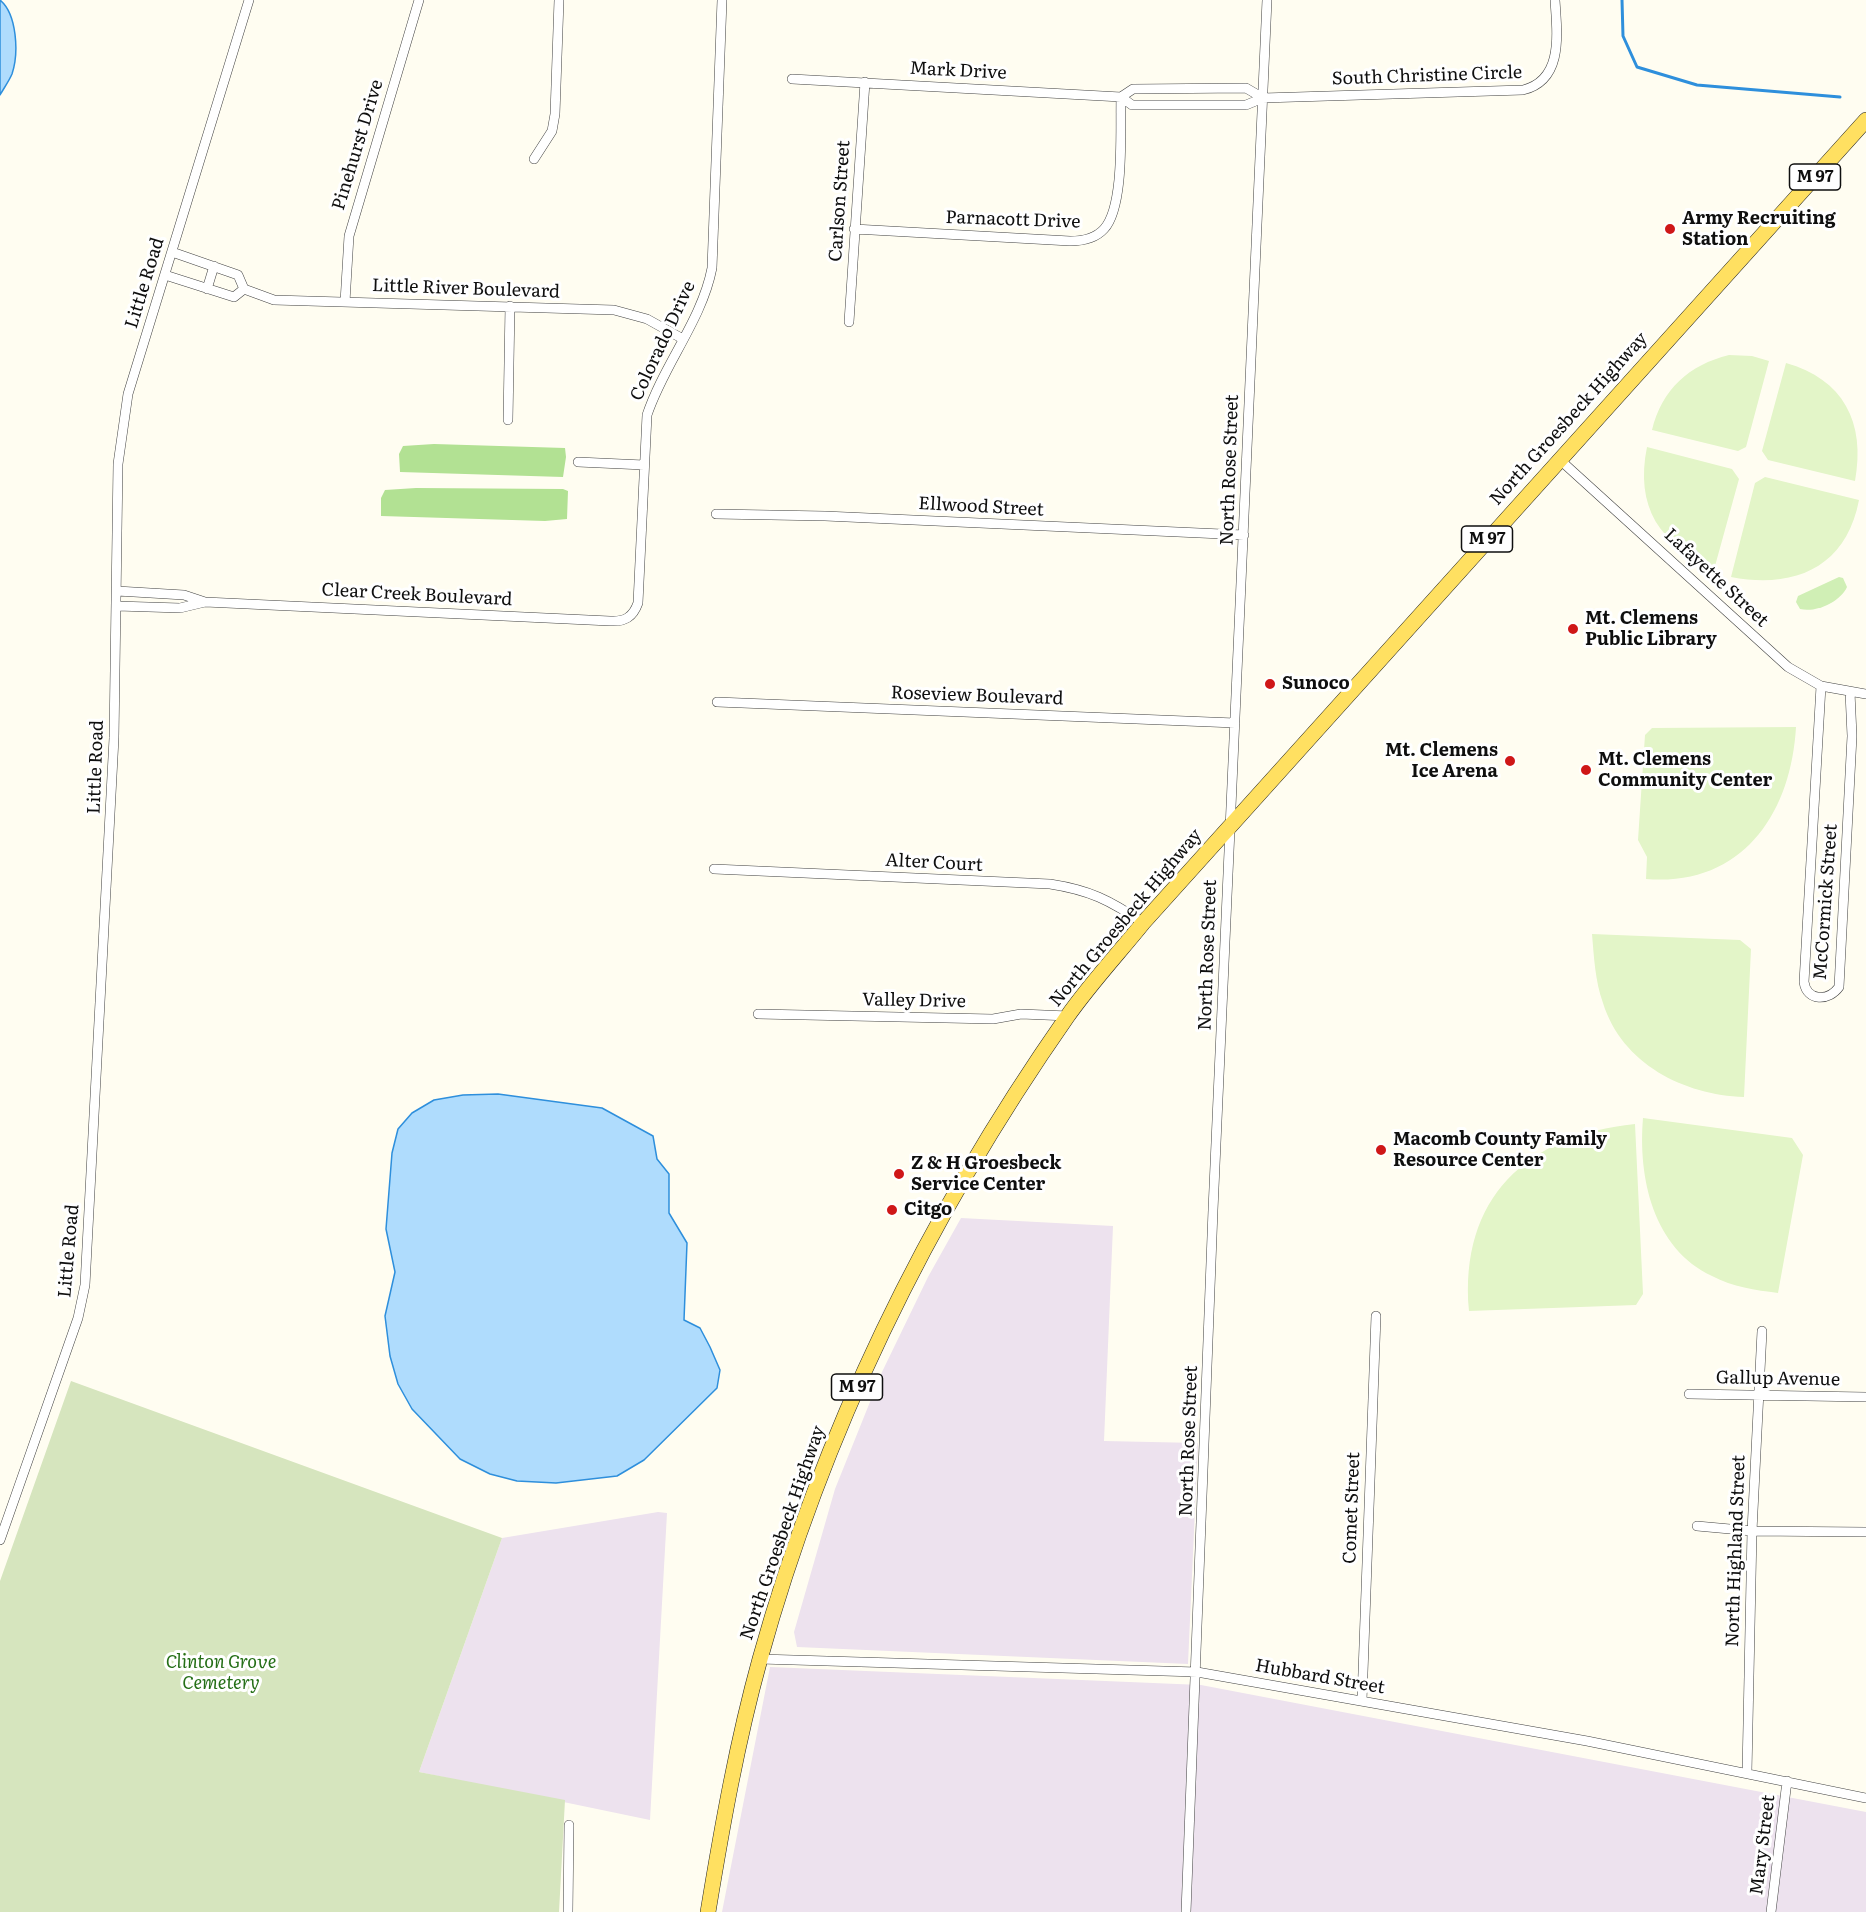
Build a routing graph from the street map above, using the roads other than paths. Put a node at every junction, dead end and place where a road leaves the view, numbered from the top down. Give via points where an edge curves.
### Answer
1 (249, 0) edge
2 (419, 0) edge
3 (559, 0) edge
4 (722, 0) edge
5 (1267, 0) edge
6 (1555, 0) edge
7 (792, 79) dead end
8 (865, 82) junction
9 (1121, 97) junction
10 (1263, 98) junction
11 (1866, 120) edge
12 (534, 159) dead end
13 (854, 229) junction
14 (172, 252) junction
15 (214, 266) junction
16 (165, 275) junction
17 (207, 289) junction
18 (244, 289) junction
19 (345, 302) junction
20 (510, 306) junction
21 (849, 322) dead end
22 (683, 339) junction
23 (508, 420) dead end
24 (1559, 459) junction
25 (578, 462) dead end
26 (644, 465) junction
27 (716, 514) dead end
28 (1244, 535) junction
29 (117, 591) junction
30 (157, 594) junction
31 (205, 602) junction
32 (117, 606) junction
33 (156, 607) junction
34 (626, 620) joint
35 (1821, 686) junction
36 (1850, 692) junction
37 (1866, 694) edge
38 (717, 702) dead end
39 (1235, 723) junction
40 (1230, 824) junction
41 (714, 869) dead end
42 (1143, 922) junction
43 (758, 1014) dead end
44 (1068, 1016) junction
45 (1376, 1316) dead end
46 (1762, 1331) dead end
47 (1689, 1395) dead end
48 (1758, 1396) junction
49 (1866, 1397) edge
50 (1697, 1526) dead end
51 (1752, 1531) junction
52 (1866, 1532) edge
53 (0, 1540) edge
54 (760, 1659) junction
55 (1197, 1672) junction
56 (1362, 1700) junction
57 (1747, 1772) junction
58 (1787, 1781) junction
59 (1866, 1798) edge
60 (570, 1825) dead end
61 (568, 1912) edge
62 (708, 1912) edge
63 (1186, 1912) edge
64 (1771, 1912) edge

1 - 14 street, Little Road
2 - 19 street, Pinehurst Drive via 349,236
3 - 12 street via 555,114 552,131
4 - 22 street, Colorado Drive via 712,268
5 - 10 street, North Rose Street
6 - 10 street, South Christine Circle via 1554,62 1549,74 1531,88
7 - 8 street, Mark Drive
8 - 9 street, Mark Drive
8 - 13 street, Carlson Street
9 - 10 street, Mark Drive via 1132,105 1246,105
9 - 10 street, Mark Drive via 1133,89 1246,88
9 - 13 street, Parnacott Drive via 1114,207 1106,228 1097,236 1070,241
10 - 28 street, North Rose Street
11 - 24 main road, North Groesbeck Highway / M 97
13 - 21 street, Carlson Street
14 - 15 street, Little River Boulevard
14 - 16 street, Little Road
15 - 17 street
15 - 18 street, Little River Boulevard via 238,275
16 - 17 street, Little River Boulevard
16 - 29 street, Little Road via 121,427
17 - 18 street, Little River Boulevard via 234,297
18 - 19 street, Little River Boulevard via 274,300
19 - 20 street, Little River Boulevard
20 - 22 street, Little River Boulevard via 614,310 647,319
20 - 23 street
22 - 26 street, Colorado Drive via 647,415
24 - 35 street, Lafayette Street via 1788,667
24 - 40 main road, North Groesbeck Highway / M 97
25 - 26 street
26 - 34 street, Colorado Drive via 638,603
27 - 28 street, Ellwood Street
28 - 39 street, North Rose Street
29 - 30 street, Clear Creek Boulevard
29 - 32 street, Little Road
30 - 31 street, Clear Creek Boulevard via 184,595
30 - 33 street
31 - 33 street, Clear Creek Boulevard via 187,608
31 - 34 street, Clear Creek Boulevard
32 - 33 street, Clear Creek Boulevard
32 - 53 street, Little Road via 106,907 85,1285 78,1318
35 - 36 street, Lafayette Street
35 - 36 street, McCormick Street via 1804,982 1808,992 1818,998 1830,996 1839,987 1852,736
36 - 37 street, Lafayette Street
38 - 39 street, Roseview Boulevard
39 - 40 street, North Rose Street
40 - 42 main road, North Groesbeck Highway / M 97
40 - 55 street, North Rose Street
41 - 42 street, Alter Court via 1050,884 1096,894
42 - 44 main road, North Groesbeck Highway / M 97
43 - 44 street, Valley Drive via 993,1019 1021,1014
44 - 54 main road, North Groesbeck Highway / M 97 via 946,1208 886,1325 825,1464
45 - 56 street, Comet Street
46 - 48 street, North Highland Street
47 - 48 street, Gallup Avenue
48 - 49 street, Gallup Avenue
48 - 51 street, North Highland Street
50 - 51 street
51 - 52 street
51 - 57 street, North Highland Street
54 - 55 street, Hubbard Street
54 - 62 main road, North Groesbeck Highway / M 97 via 730,1783
55 - 56 street, Hubbard Street
55 - 63 street, North Rose Street
56 - 57 street, Hubbard Street
57 - 58 street, Hubbard Street
58 - 59 street, Hubbard Street
58 - 64 street, Mary Street
60 - 61 street

